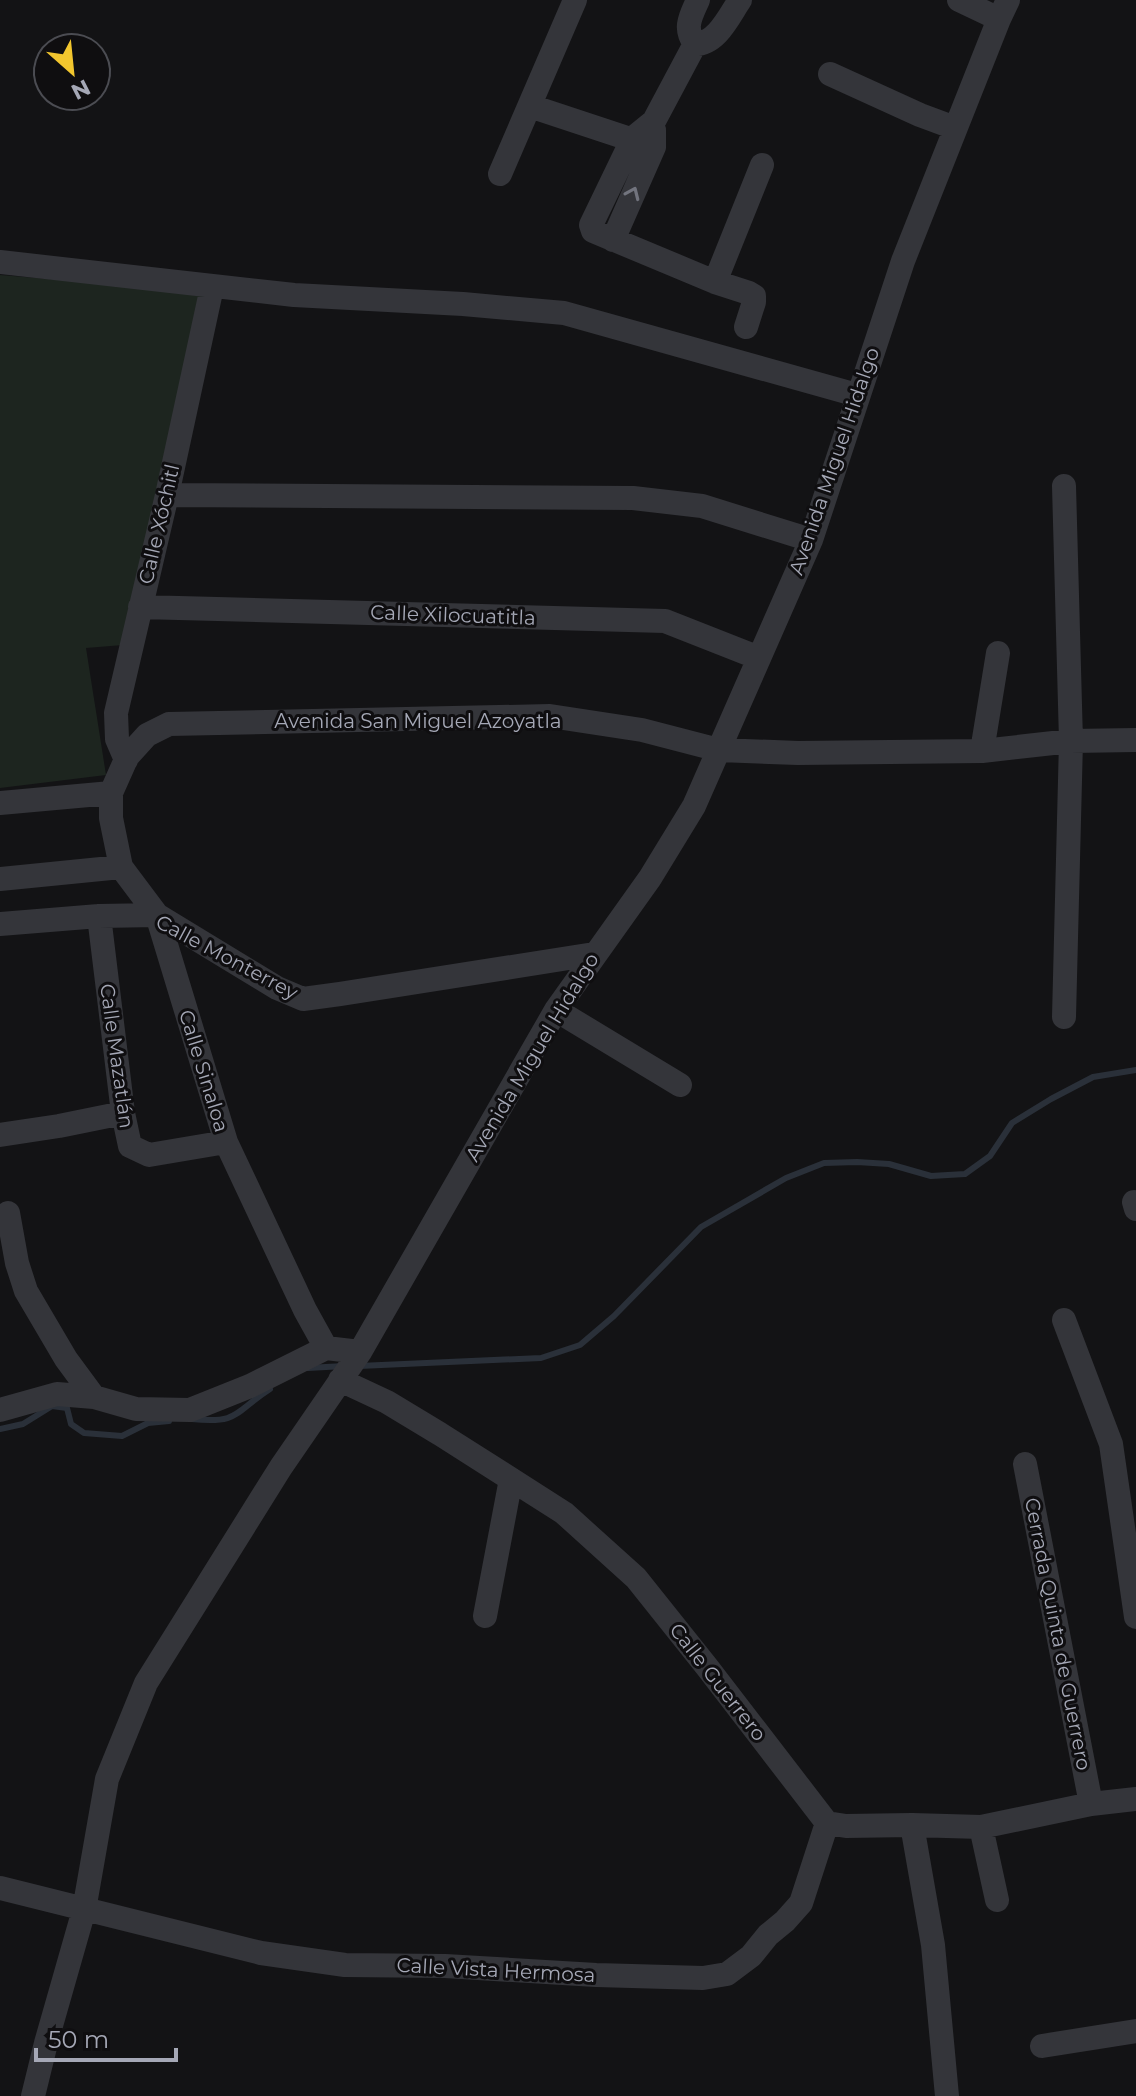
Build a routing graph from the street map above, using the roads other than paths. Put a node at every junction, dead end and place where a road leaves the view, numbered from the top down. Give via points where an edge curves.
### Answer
1 (575, 0) edge
2 (698, 0) edge
3 (740, 0) edge
4 (959, 0) edge
5 (1004, 10) edge
6 (695, 44) junction
7 (830, 74) dead end
8 (530, 106) junction
9 (955, 128) junction
10 (643, 142) junction
11 (762, 165) dead end
12 (500, 174) dead end
13 (0, 262) edge
14 (715, 282) junction
15 (212, 287) junction
16 (746, 327) dead end
17 (857, 395) junction
18 (1064, 486) dead end
19 (167, 495) junction
20 (811, 540) junction
21 (140, 607) junction
22 (998, 653) dead end
23 (759, 658) junction
24 (1136, 740) edge
25 (1071, 741) junction
26 (719, 750) junction
27 (982, 751) junction
28 (126, 758) junction
29 (111, 793) junction
30 (0, 803) edge
31 (121, 867) junction
32 (0, 879) edge
33 (157, 915) junction
34 (99, 916) junction
35 (0, 924) edge
36 (594, 954) junction
37 (556, 1010) junction
38 (1064, 1017) dead end
39 (680, 1085) dead end
40 (123, 1113) junction
41 (0, 1135) edge
42 (226, 1142) junction
43 (8, 1213) dead end
44 (1064, 1320) dead end
45 (326, 1348) junction
46 (360, 1352) junction
47 (340, 1380) junction
48 (94, 1397) junction
49 (0, 1410) edge
50 (1025, 1464) dead end
51 (511, 1479) junction
52 (485, 1616) dead end
53 (1136, 1617) edge
54 (1136, 1799) edge
55 (1091, 1804) junction
56 (827, 1823) junction
57 (912, 1825) junction
58 (981, 1827) junction
59 (0, 1888) edge
60 (997, 1900) dead end
61 (84, 1910) junction
62 (1136, 2031) edge
63 (1042, 2046) dead end
64 (33, 2096) edge
65 (947, 2096) edge

1 - 8 street
2 - 6 street via 688,22
3 - 6 street via 712,39
4 - 5 street
5 - 9 street, Avenida Miguel Hidalgo
6 - 10 street
7 - 9 street
8 - 10 street
8 - 12 street
9 - 17 street, Avenida Miguel Hidalgo
10 - 14 street via 591,225 593,231
11 - 14 street
13 - 15 street
14 - 16 street via 754,296
15 - 17 street via 564,313
15 - 19 street, Calle Xóchitl
17 - 20 street, Avenida Miguel Hidalgo
18 - 25 street
19 - 20 street via 633,498 702,506
19 - 21 street, Calle Xóchitl
20 - 23 street, Avenida Miguel Hidalgo
21 - 23 street, Calle Xilocuatitla via 665,621
21 - 28 street, Calle Xóchitl via 116,713 117,739
22 - 27 street
23 - 26 street, Avenida Miguel Hidalgo
24 - 25 street, Avenida San Miguel Azoyatla
25 - 27 street, Avenida San Miguel Azoyatla
25 - 38 street
26 - 27 street, Avenida San Miguel Azoyatla
26 - 28 street, Avenida San Miguel Azoyatla via 642,730 550,716 169,724 147,735
26 - 36 street, Avenida Miguel Hidalgo via 694,806 650,878
28 - 29 street, Calle Sinaloa
29 - 30 street
29 - 31 street, Calle Sinaloa
31 - 32 street
31 - 33 street, Calle Sinaloa
33 - 34 street, Calle Monterrey
33 - 36 street, Calle Monterrey via 303,999
33 - 42 street, Calle Sinaloa
34 - 35 street, Calle Monterrey
34 - 40 street, Calle Mazatlán
36 - 37 street, Avenida Miguel Hidalgo
37 - 39 street
37 - 46 street, Avenida Miguel Hidalgo
40 - 41 street
40 - 42 street, Calle Mazatlán via 130,1146 149,1155
42 - 45 street, Calle Sinaloa
43 - 48 street via 26,1291
44 - 53 street via 1111,1444
45 - 46 street
45 - 48 street via 190,1410 136,1409
46 - 47 street, Avenida Miguel Hidalgo
47 - 51 street, Calle Guerrero via 387,1402
47 - 61 street, Avenida Miguel Hidalgo via 146,1683 107,1779
48 - 49 street via 57,1394
50 - 55 street, Cerrada Quinta de Guerrero
51 - 52 street
51 - 56 street, Calle Guerrero via 564,1513 636,1578
54 - 55 street
55 - 58 street
56 - 57 street
56 - 61 street, Calle Vista Hermosa via 801,1903 751,1956 727,1974 703,1978 345,1965 261,1953
57 - 58 street
57 - 65 street via 933,1945
58 - 60 street
59 - 61 street, Calle Vista Hermosa
61 - 64 street, Avenida Miguel Hidalgo
62 - 63 street

